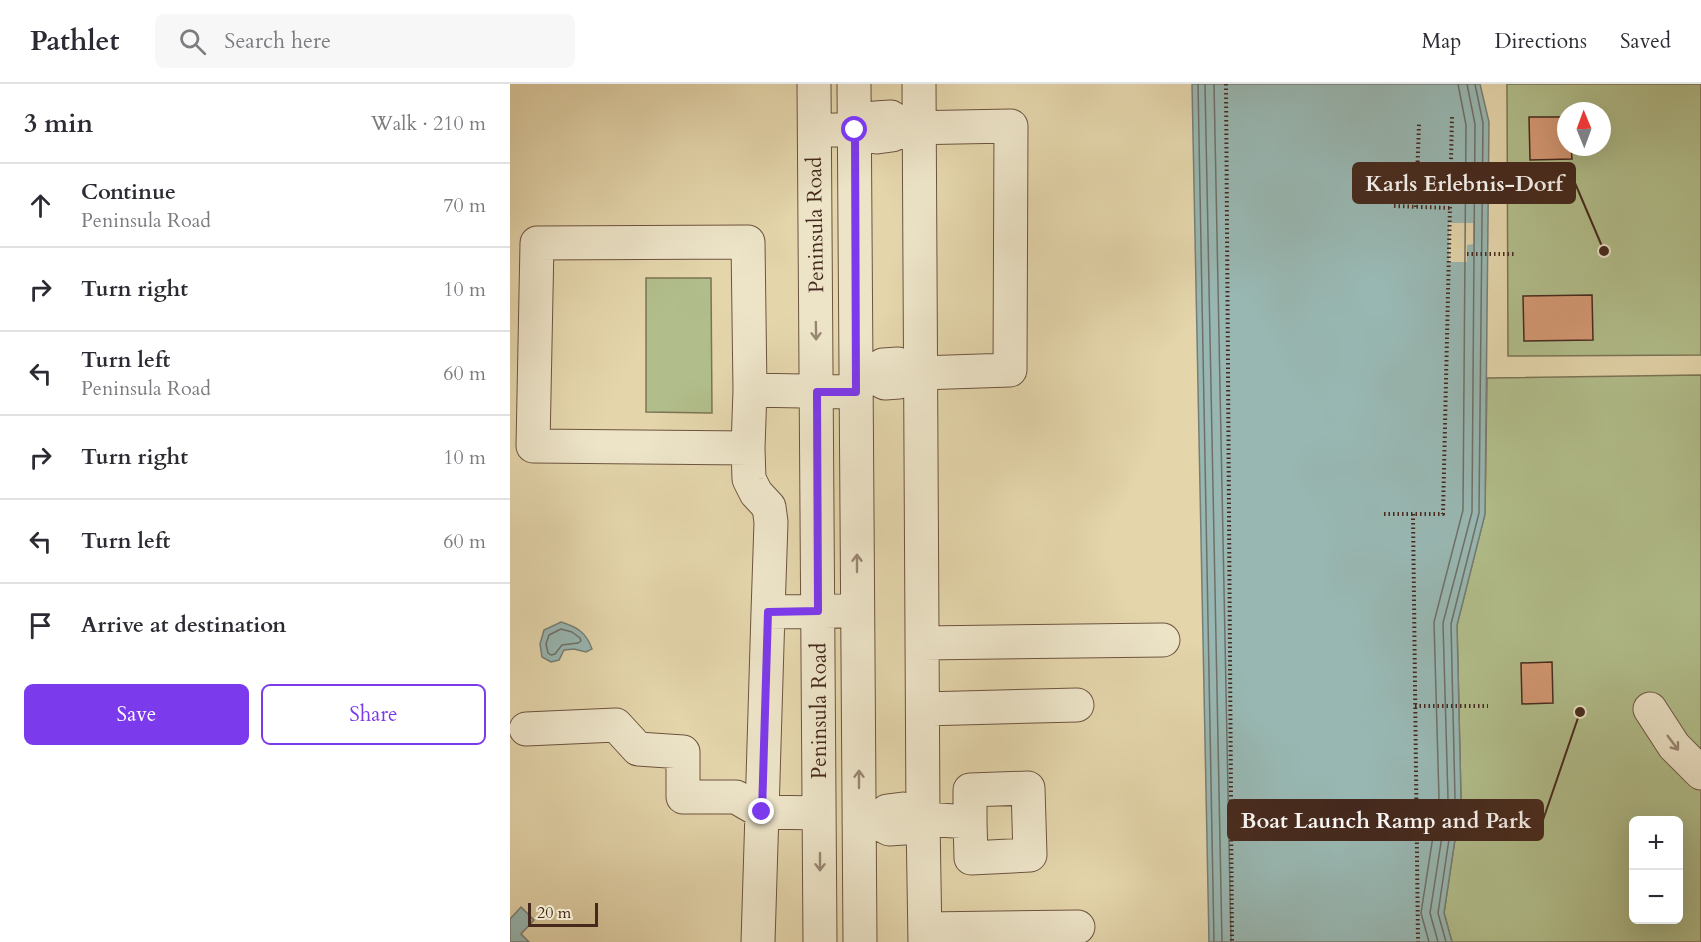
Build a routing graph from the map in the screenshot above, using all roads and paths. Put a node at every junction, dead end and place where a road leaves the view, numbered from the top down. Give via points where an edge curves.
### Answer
1 (814, 84) edge
2 (854, 84) edge
3 (919, 84) edge
4 (1226, 84) edge
5 (1452, 117) dead end
6 (1419, 124) dead end
7 (913, 128) junction
8 (814, 129) junction
9 (861, 130) junction
10 (1394, 206) dead end
11 (1416, 207) junction
12 (1450, 208) junction
13 (1467, 254) dead end
14 (1515, 254) dead end
15 (920, 373) junction
16 (862, 382) junction
17 (750, 390) junction
18 (817, 392) junction
19 (748, 448) junction
20 (1384, 513) dead end
21 (1413, 514) junction
22 (858, 610) junction
23 (818, 611) junction
24 (768, 612) junction
25 (1163, 640) dead end
26 (923, 642) junction
27 (1077, 705) dead end
28 (1415, 706) junction
29 (1488, 706) dead end
30 (923, 709) junction
31 (1650, 709) dead end
32 (526, 729) dead end
33 (1701, 773) edge
34 (762, 812) junction
35 (819, 813) junction
36 (923, 819) junction
37 (970, 822) dead end
38 (869, 823) junction
39 (1078, 927) dead end
40 (925, 935) edge
41 (758, 942) edge
42 (820, 942) edge
43 (860, 942) edge
44 (1232, 942) edge
45 (1418, 942) edge

1 - 8 street, Peninsula Road
2 - 9 street, Peninsula Road
3 - 7 street
4 - 44 path
5 - 12 path
6 - 11 path
7 - 9 street via 885,136
7 - 15 street
7 - 15 street via 1011,126 1010,370
8 - 9 street
8 -> 18 street, Peninsula Road
9 - 16 street, Peninsula Road
10 - 11 path
11 - 12 path
12 - 21 path via 1443,514
13 - 14 path
15 - 16 street via 899,382
15 - 26 street
16 - 18 street
22 -> 16 street, Peninsula Road
17 - 18 street
17 - 19 street
17 - 19 street via 748,242 537,243 533,446
18 - 23 street, Peninsula Road
19 - 24 street via 749,478 769,507 771,522
20 - 21 path
21 - 28 path
22 - 23 street
38 -> 22 street, Peninsula Road
23 - 24 street
23 - 35 street, Peninsula Road
24 - 34 street
25 - 26 street
26 - 30 street
27 - 30 street
28 - 29 path
28 - 45 path
30 - 36 street
31 -> 33 street via 1674,746
32 - 34 street via 616,725 638,749 683,752 683,797 736,797
34 - 35 street
34 - 41 street
35 -> 42 street, Peninsula Road
36 - 37 street
36 - 38 street via 904,828 889,829
36 - 40 street
38 - 43 street, Peninsula Road
39 - 40 street

